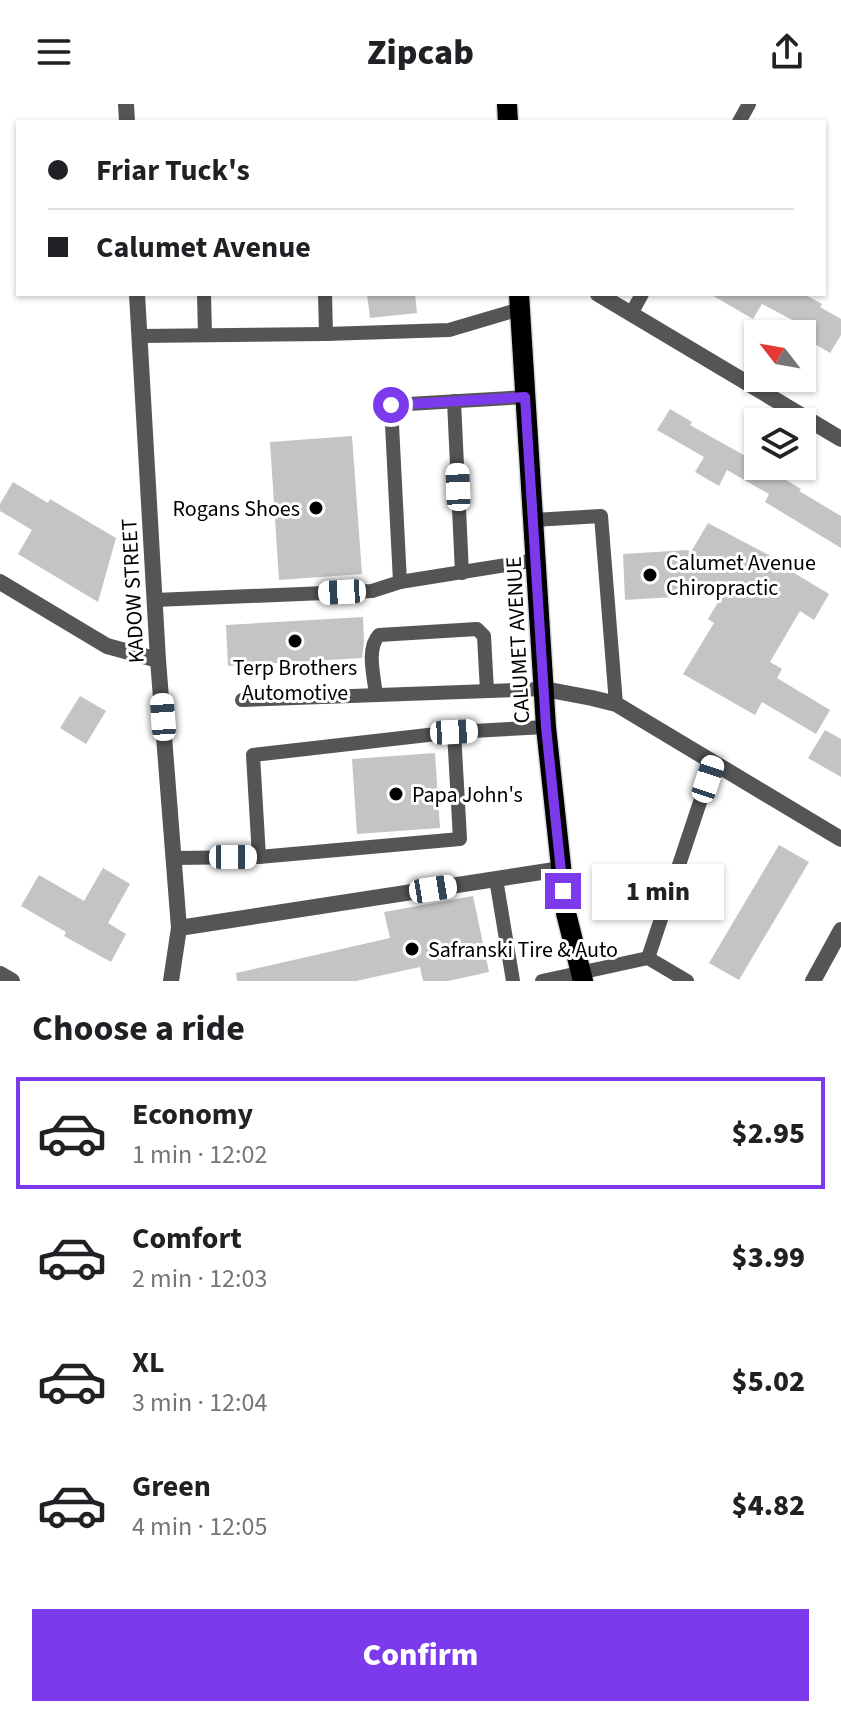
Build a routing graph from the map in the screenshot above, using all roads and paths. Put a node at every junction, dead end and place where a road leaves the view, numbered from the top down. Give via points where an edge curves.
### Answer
1 (137, 296) edge
2 (204, 296) edge
3 (325, 296) edge
4 (601, 296) edge
5 (641, 296) edge
6 (520, 302) edge
7 (631, 314) junction
8 (326, 334) junction
9 (205, 335) junction
10 (139, 336) junction
11 (525, 397) junction
12 (454, 401) junction
13 (841, 439) edge
14 (534, 520) junction
15 (537, 560) junction
16 (462, 573) junction
17 (0, 582) edge
18 (400, 582) junction
19 (155, 600) junction
20 (158, 660) junction
21 (544, 689) junction
22 (487, 691) junction
23 (376, 695) junction
24 (242, 700) dead end
25 (616, 704) junction
26 (546, 727) junction
27 (454, 732) junction
28 (713, 763) junction
29 (841, 839) edge
30 (259, 857) junction
31 (174, 858) junction
32 (561, 869) junction
33 (496, 879) junction
34 (179, 928) junction
35 (841, 930) edge
36 (648, 958) junction
37 (0, 974) edge
38 (582, 977) edge
39 (12, 981) edge
40 (171, 981) edge
41 (513, 981) edge
42 (542, 981) edge
43 (687, 981) edge
44 (813, 981) edge

1 - 10 street, KADOW STREET
2 - 9 lane
3 - 8 lane
4 - 7 street
5 - 7 lane
6 - 8 lane via 449,330
6 - 11 main road, CALUMET AVENUE
7 - 13 street
8 - 9 lane
9 - 10 lane
10 - 19 street, KADOW STREET
11 - 12 lane
11 - 14 main road, CALUMET AVENUE
12 - 16 lane
12 - 18 lane via 391,405
14 - 15 main road, CALUMET AVENUE
14 - 25 lane via 601,516
15 - 16 lane
15 - 21 main road, CALUMET AVENUE
16 - 18 lane
17 - 20 street via 107,646
18 - 19 lane via 372,591
19 - 20 street, KADOW STREET
20 - 31 street, KADOW STREET
21 - 22 lane
21 - 25 street
21 - 26 main road, CALUMET AVENUE
22 - 23 lane
22 - 23 lane via 484,636 477,629 379,635 372,649
23 - 24 lane
25 - 28 street
26 - 27 lane
26 - 32 main road, CALUMET AVENUE
27 - 30 lane via 253,755
27 - 30 lane via 460,839
28 - 29 street
28 - 36 lane
30 - 31 lane
31 - 34 street, KADOW STREET
32 - 33 street
32 - 38 main road, CALUMET AVENUE
33 - 34 street
33 - 41 lane
34 - 40 street, KADOW STREET
35 - 44 street
36 - 38 lane
36 - 43 lane
37 - 39 street
38 - 42 lane

